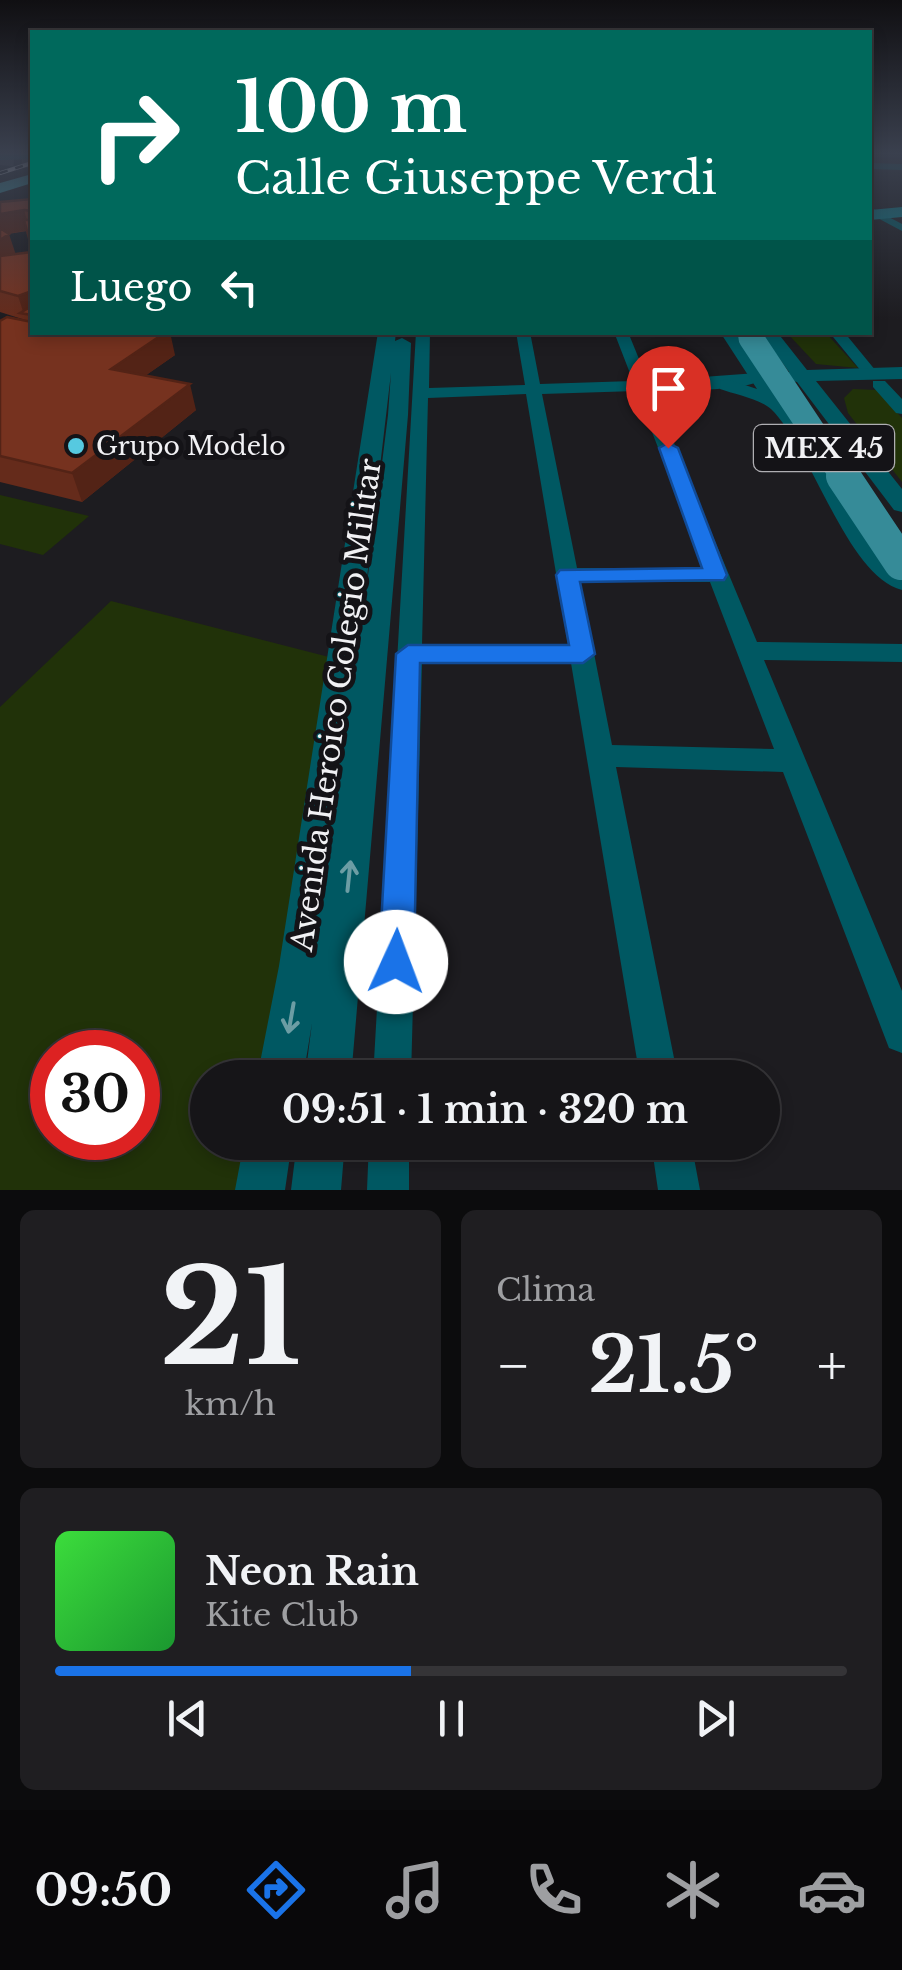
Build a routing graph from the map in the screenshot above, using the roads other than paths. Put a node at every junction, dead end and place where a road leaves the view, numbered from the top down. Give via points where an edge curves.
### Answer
1 (902, 210) edge
2 (873, 212) edge
3 (902, 228) edge
4 (386, 335) edge
5 (402, 335) edge
6 (423, 335) edge
7 (524, 335) edge
8 (622, 335) edge
9 (730, 335) edge
10 (749, 335) edge
11 (763, 335) edge
12 (770, 335) edge
13 (838, 335) edge
14 (902, 373) edge
15 (805, 380) junction
16 (868, 380) junction
17 (902, 383) edge
18 (644, 384) junction
19 (722, 384) junction
20 (534, 388) junction
21 (764, 389) junction
22 (422, 393) junction
23 (824, 404) junction
24 (902, 409) edge
25 (902, 505) edge
26 (902, 527) edge
27 (902, 564) edge
28 (568, 575) junction
29 (716, 575) junction
30 (902, 581) edge
31 (751, 651) junction
32 (408, 654) junction
33 (583, 654) junction
34 (902, 654) edge
35 (602, 756) junction
36 (792, 760) junction
37 (902, 1035) edge
38 (283, 1060) edge
39 (330, 1060) edge
40 (393, 1060) edge
41 (656, 1060) edge
42 (265, 1160) edge
43 (319, 1160) edge
44 (389, 1160) edge
45 (674, 1160) edge
46 (260, 1190) edge
47 (316, 1190) edge
48 (388, 1190) edge
49 (679, 1190) edge

1 - 2 main road
2 - 3 street
4 -> 38 street, Avenida Heroico Colegio Militar
39 -> 5 street, Avenida Heroico Colegio Militar
6 - 22 street, Avenida Heroico Colegio Militar
7 - 20 street
8 - 18 street
9 - 21 street
10 - 27 main road, MEX 45, bridge
11 - 26 main road, MEX 45
12 - 15 street
13 - 16 street
14 - 16 street
15 - 16 street
15 - 21 street
15 - 23 street
16 - 17 street
16 - 23 street via 842,387
16 - 24 street
18 - 19 street
18 - 20 street
18 - 29 street
19 - 21 street
19 - 21 street
20 - 22 street
20 - 28 street
21 - 30 street via 875,559
22 - 32 street, Avenida Heroico Colegio Militar
23 - 25 street
28 - 29 street
28 - 33 street
29 - 31 street
31 - 34 street
31 - 36 street
32 - 33 street
32 - 40 street, Avenida Heroico Colegio Militar
33 - 35 street
35 - 36 street
35 - 41 street
36 - 37 street
42 - 46 street
43 - 47 street
44 - 48 street
45 - 49 street

